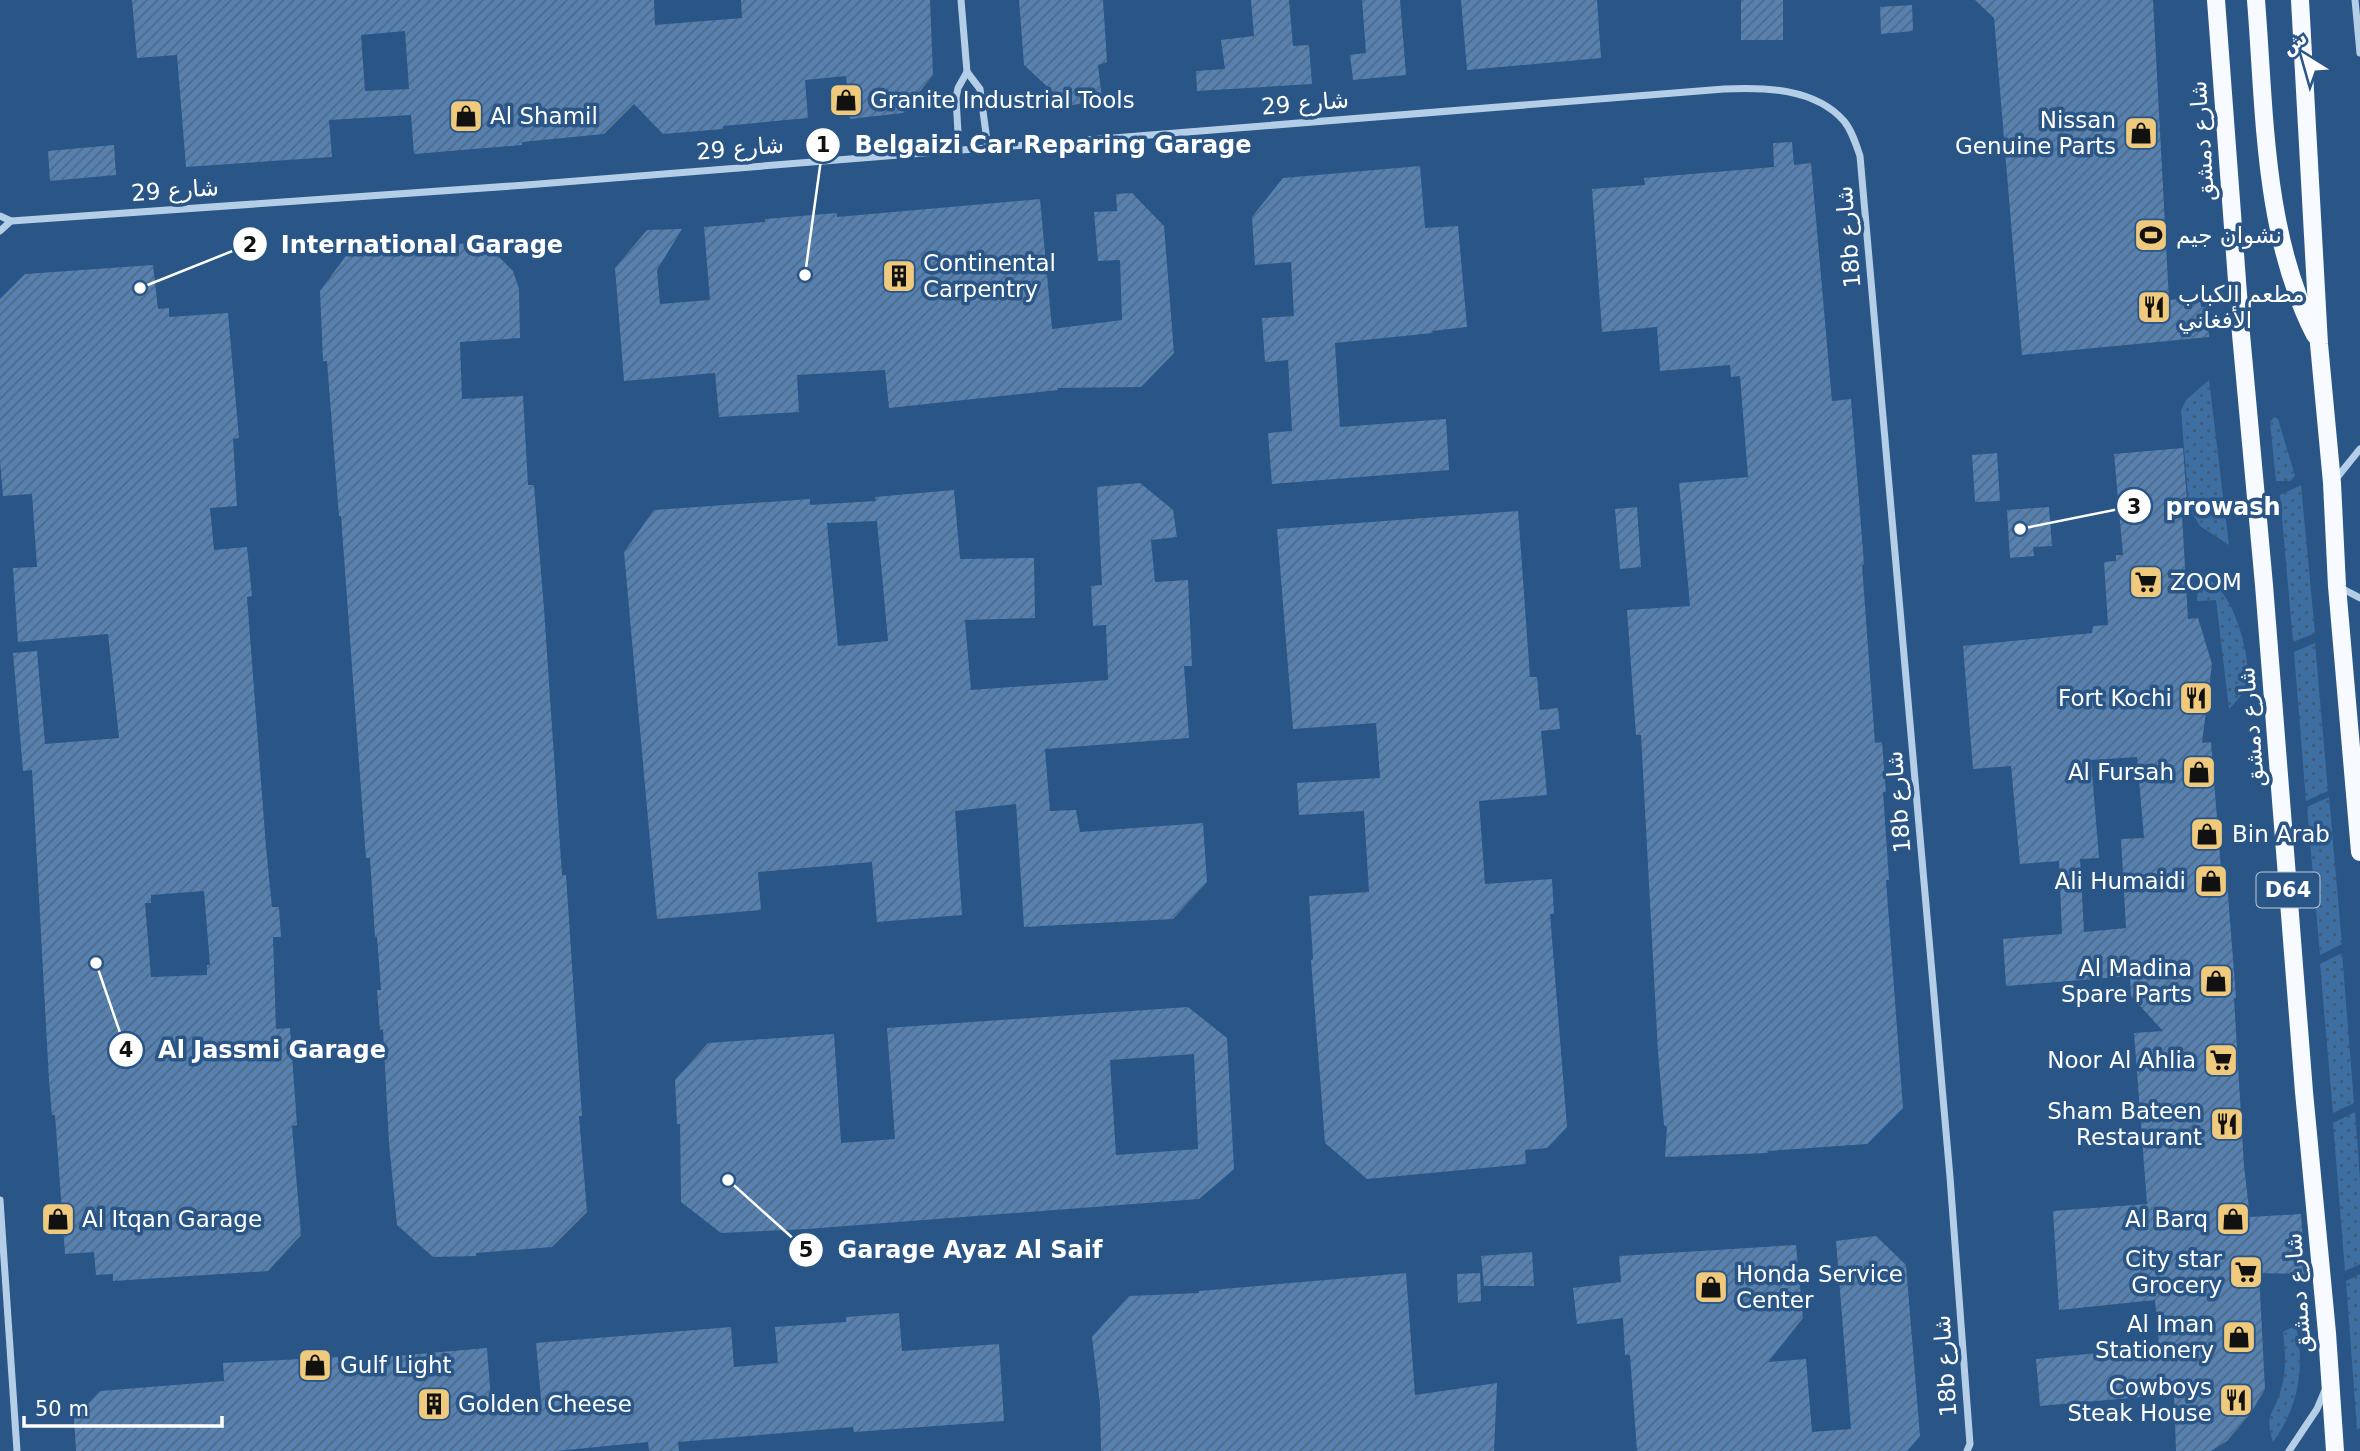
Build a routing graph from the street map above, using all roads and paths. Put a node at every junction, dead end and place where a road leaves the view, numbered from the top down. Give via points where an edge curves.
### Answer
1 (961, 0) edge
2 (2216, 0) edge
3 (2256, 0) edge
4 (2300, 0) edge
5 (2355, 0) edge
6 (2360, 53) edge
7 (967, 72) junction
8 (988, 148) junction
9 (959, 150) junction
10 (1860, 156) joint
11 (0, 216) edge
12 (11, 221) junction
13 (0, 231) edge
14 (2319, 344) junction
15 (2360, 449) edge
16 (2332, 483) junction
17 (2337, 586) junction
18 (2360, 598) edge
19 (2360, 852) edge
20 (0, 1200) edge
21 (2329, 1379) junction
22 (1968, 1448) edge
23 (17, 1451) edge
24 (1977, 1451) edge
25 (2289, 1451) edge
26 (2335, 1451) edge

1 - 7 street
2 - 21 main road, شارع دمشق / D64
3 - 14 main road via 2277,227 2294,287
4 - 14 main road
5 - 6 street
7 - 8 street via 981,89
7 - 9 street via 956,98
8 - 9 street, شارع 29
8 - 10 street, شارع 29 via 1744,88 1782,91 1817,101 1844,122
9 - 12 street, شارع 29
10 - 22 street, 18b شارع via 1950,1177
11 - 12 street, شارع 29
12 - 13 street
14 - 16 main road
15 - 16 street
16 - 17 main road
17 - 18 street
17 - 19 main road
20 - 23 street
21 - 25 street via 2317,1409
21 - 26 main road, شارع دمشق / D64
22 - 24 street, 18b شارع

